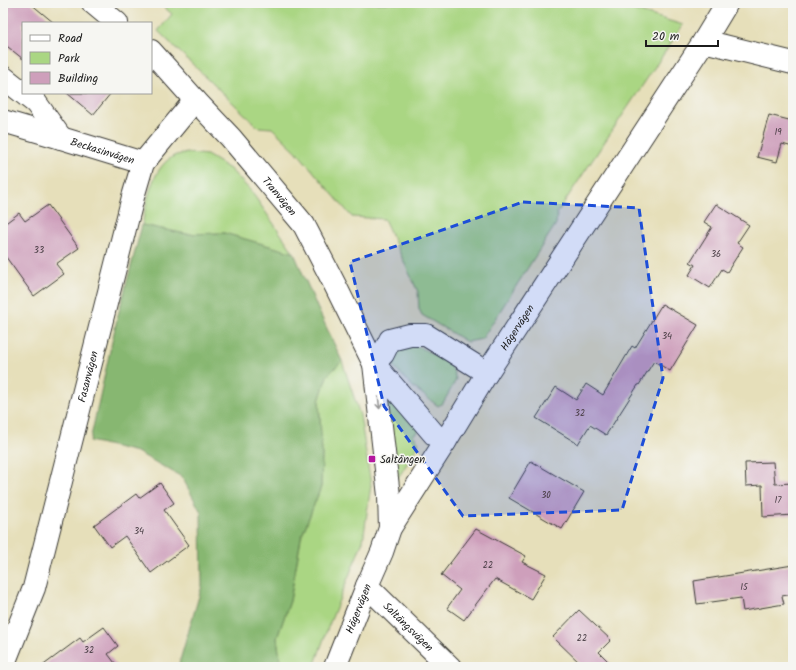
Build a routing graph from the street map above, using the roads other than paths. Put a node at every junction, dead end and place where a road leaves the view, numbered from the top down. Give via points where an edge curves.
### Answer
1 (93, 3) edge
2 (727, 3) edge
3 (116, 22) edge
4 (704, 41) junction
5 (152, 52) edge
6 (793, 63) edge
7 (3, 77) edge
8 (22, 92) edge
9 (25, 94) edge
10 (195, 100) junction
11 (3, 121) edge
12 (61, 138) junction
13 (143, 163) junction
14 (374, 364) junction
15 (487, 373) junction
16 (445, 442) junction
17 (390, 528) junction
18 (367, 586) junction
19 (3, 666) edge
20 (335, 667) edge
21 (450, 667) edge

1 - 3 street
2 - 4 street, Hägervägen
4 - 6 street
4 - 15 street, Hägervägen
5 - 10 street, Tranvägen
7 - 8 street, Beckasinvägen
9 - 12 street, Beckasinvägen via 36,103
10 - 13 street, Fasanvägen
10 - 14 street, Tranvägen via 231,138 304,225
11 - 12 street, Beckasinvägen
12 - 13 street, Beckasinvägen
13 - 19 street, Fasanvägen via 34,588
14 - 15 street via 390,340 410,335 426,335
14 - 16 street, Tranvägen via 434,434
14 -> 17 street, Tranvägen via 389,496
15 - 16 street, Hägervägen
16 - 17 street, Hägervägen
17 - 18 street, Hägervägen
18 - 20 street, Hägervägen
18 - 21 street, Saltängsvägen

